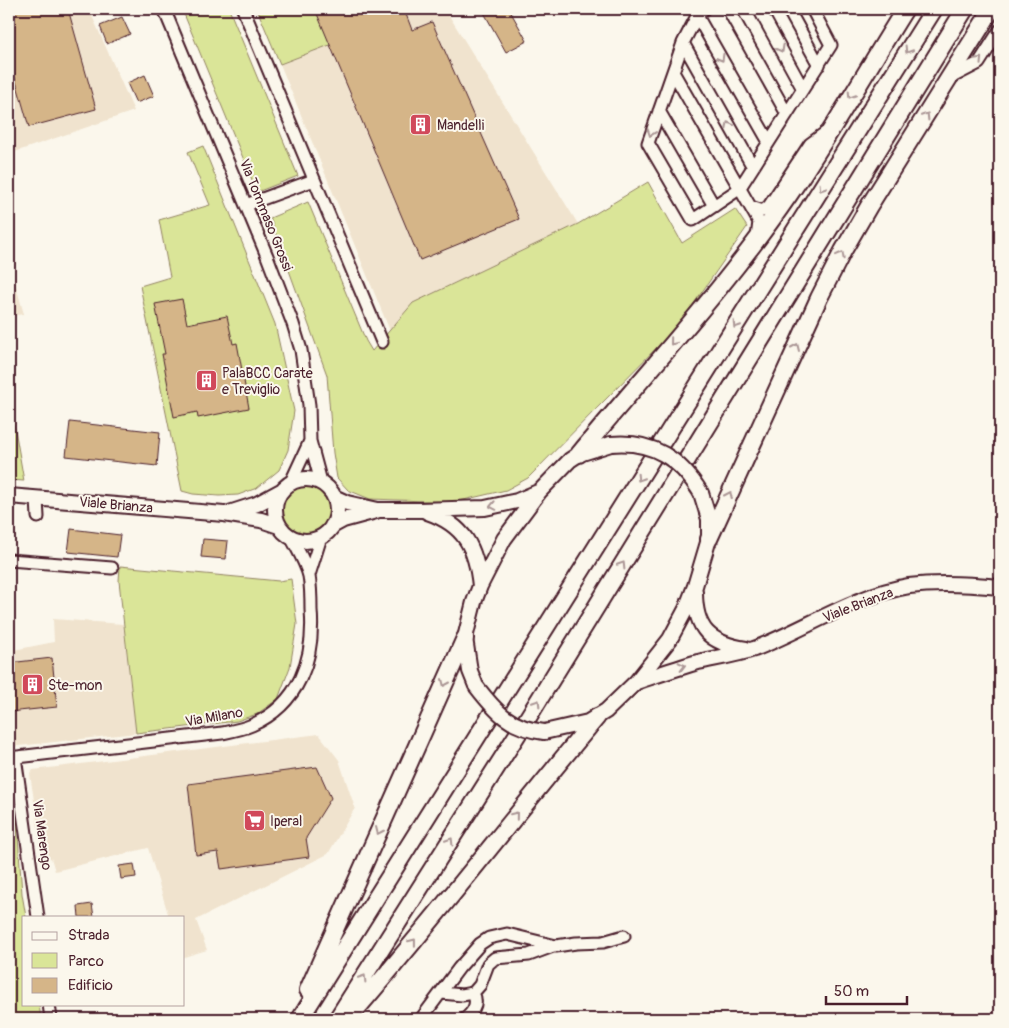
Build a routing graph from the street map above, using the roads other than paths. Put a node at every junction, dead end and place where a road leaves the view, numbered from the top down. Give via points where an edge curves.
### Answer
1 (164, 9) edge
2 (243, 9) edge
3 (728, 9) edge
4 (759, 9) edge
5 (788, 9) edge
6 (812, 9) edge
7 (905, 9) edge
8 (934, 9) edge
9 (965, 9) edge
10 (992, 9) edge
11 (700, 12) edge
12 (1000, 30) edge
13 (683, 43) junction
14 (819, 65) junction
15 (673, 72) junction
16 (949, 79) junction
17 (804, 89) junction
18 (659, 111) junction
19 (788, 114) junction
20 (828, 131) junction
21 (770, 142) junction
22 (753, 167) junction
23 (314, 180) junction
24 (739, 189) junction
25 (246, 205) junction
26 (714, 206) junction
27 (751, 207) junction
28 (757, 238) junction
29 (382, 342) dead end
30 (310, 441) junction
31 (579, 454) junction
32 (321, 482) junction
33 (286, 486) junction
34 (539, 492) junction
35 (9, 496) edge
36 (334, 496) junction
37 (37, 499) junction
38 (378, 510) junction
39 (419, 510) junction
40 (224, 514) junction
41 (38, 517) dead end
42 (280, 526) junction
43 (332, 526) junction
44 (291, 537) junction
45 (321, 537) junction
46 (709, 539) junction
47 (9, 560) edge
48 (112, 568) dead end
49 (309, 575) junction
50 (480, 586) junction
51 (695, 586) junction
52 (1000, 587) edge
53 (465, 638) junction
54 (751, 650) junction
55 (636, 682) junction
56 (597, 717) junction
57 (12, 757) edge
58 (38, 916) edge
59 (624, 936) dead end
60 (553, 946) junction
61 (442, 993) junction
62 (473, 994) junction
63 (49, 1006) edge
64 (51, 1019) edge
65 (296, 1019) edge
66 (300, 1019) edge
67 (337, 1019) edge
68 (348, 1019) edge
69 (421, 1019) edge
70 (465, 1019) edge

1 - 25 street, Via Tommaso Grossi
2 - 23 street
3 - 19 street
4 -> 17 street
5 - 14 street
6 - 14 street via 831,45
7 -> 20 highway
8 -> 66 highway
67 -> 9 highway via 524,724
10 - 16 highway
11 - 13 street
11 -> 21 street
16 -> 12 street via 979,64
13 - 15 street
22 -> 13 street
14 - 17 street
15 - 18 street
15 - 24 street
46 -> 16 highway via 819,298 869,206
17 - 19 street
18 - 26 street
18 -> 26 street via 648,143 693,220
19 - 21 street
20 - 27 street via 810,144 769,206 763,211
20 - 28 highway
21 - 22 street
22 - 24 street
23 - 25 street
23 - 29 street
24 - 26 street
24 - 27 street
25 - 30 street, Via Tommaso Grossi via 301,350 309,405
27 - 28 street via 759,222
28 -> 31 highway
30 - 32 street, Via Tommaso Grossi
30 - 33 street, Via Tommaso Grossi
31 - 34 main road
31 - 46 main road, bridge via 611,444 634,443 660,452 675,462 701,493 709,519
32 - 33 main road via 306,478
32 - 36 main road
33 - 40 main road, Viale Brianza via 257,504
33 - 42 main road via 276,499 276,518
34 -> 39 main road via 485,508
34 - 50 main road via 504,539
35 - 37 main road, Viale Brianza
36 - 38 main road via 347,503
36 - 43 main road via 337,512
37 - 40 main road, Viale Brianza
37 - 41 street
38 - 39 main road
38 - 43 main road
39 - 50 main road via 440,517 461,531 475,555
40 - 42 main road, Viale Brianza
42 - 44 main road
43 - 45 main road
44 - 45 main road via 306,540
44 - 49 street, Via Milano
45 - 49 street, Via Milano
46 - 51 main road
47 - 48 street
49 - 57 street, Via Milano via 312,624 309,659 304,674 276,710 251,725 222,733
50 - 53 main road
51 - 54 main road via 697,614 705,630 727,646
51 - 55 main road via 670,639
52 - 54 main road, Viale Brianza via 945,584 892,590 848,606
53 - 56 main road, bridge via 476,686 500,714 515,724 544,732
53 -> 65 highway
55 -> 54 main road, Viale Brianza via 671,669
55 - 56 main road
68 -> 56 highway
57 - 58 street, Via Marengo
59 - 60 street
60 - 61 street via 507,934 489,938 476,949
60 - 62 street via 529,955 495,958 488,964
61 - 62 street
61 - 69 street
62 - 70 street via 476,1006
63 - 64 street

